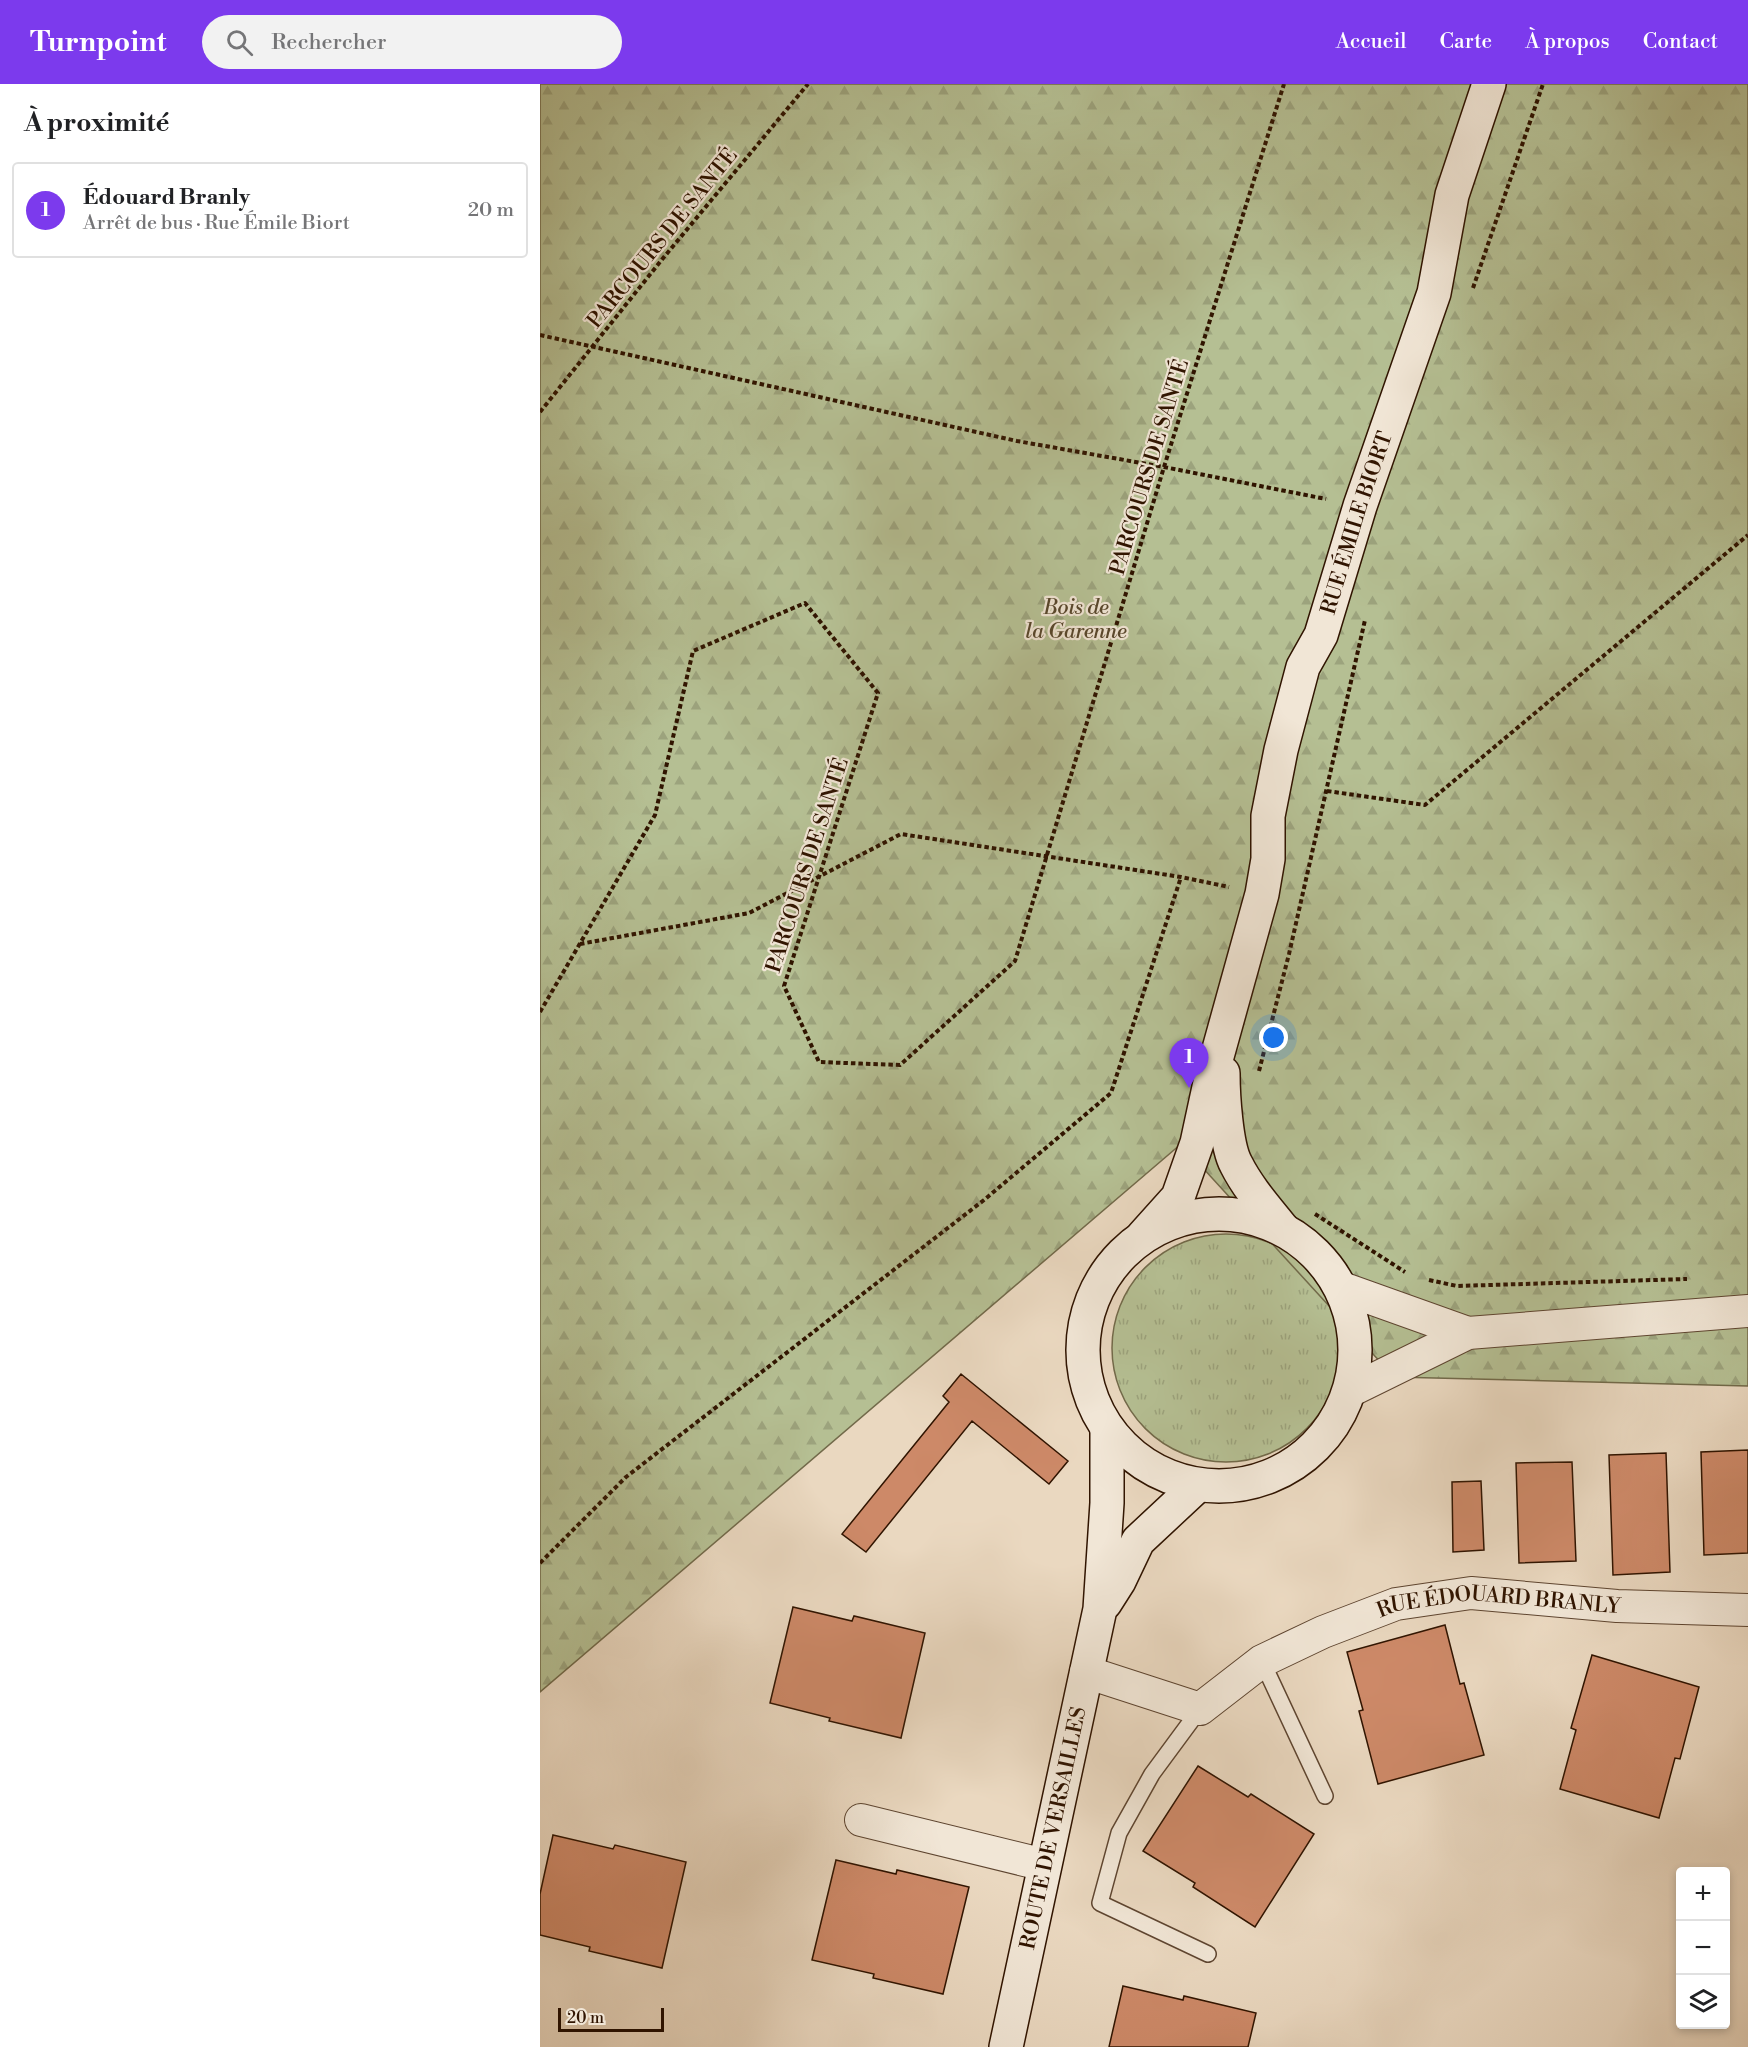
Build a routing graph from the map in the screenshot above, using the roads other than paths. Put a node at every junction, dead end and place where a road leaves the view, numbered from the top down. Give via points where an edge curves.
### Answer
1 (1489, 84) edge
2 (1244, 966) junction
3 (1294, 1218) junction
4 (1143, 1236) junction
5 (1342, 1288) junction
6 (1748, 1311) edge
7 (1468, 1333) junction
8 (1350, 1390) junction
9 (1107, 1429) junction
10 (1198, 1485) junction
11 (1100, 1609) junction
12 (1748, 1610) edge
13 (1262, 1661) junction
14 (1086, 1672) junction
15 (1200, 1709) junction
16 (1325, 1796) dead end
17 (861, 1821) dead end
18 (1045, 1865) junction
19 (1208, 1954) dead end
20 (1006, 2047) edge

1 - 2 street, RUE ÉMILE BIORT via 1452,195 1434,293 1360,506 1321,635 1302,667 1268,816 1268,859
2 - 3 street, RUE ÉMILE BIORT via 1223,1075 1229,1144 1247,1184
2 - 4 street, RUE ÉMILE BIORT via 1211,1078 1197,1143 1178,1197
3 - 4 street via 1212,1213 1176,1220
3 - 5 street
4 - 9 street via 1111,1265 1090,1303 1082,1347 1088,1390
5 - 7 street
5 - 8 street via 1353,1321 1356,1356
6 - 7 street
7 - 8 street
8 - 10 street via 1331,1430 1300,1461 1262,1481 1219,1487
9 - 10 street via 1137,1460 1176,1480
9 - 11 street, ROUTE DE VERSAILLES
10 - 11 street, ROUTE DE VERSAILLES via 1138,1541
11 - 14 street, ROUTE DE VERSAILLES
12 - 13 street, RUE ÉDOUARD BRANLY via 1617,1606 1472,1593 1396,1604
13 - 15 street, RUE ÉDOUARD BRANLY
13 - 16 lane
14 - 15 street
14 - 18 street, ROUTE DE VERSAILLES
15 - 19 lane, RUE ÉDOUARD BRANLY via 1152,1774 1119,1833 1100,1903
17 - 18 street
18 - 20 street, ROUTE DE VERSAILLES

